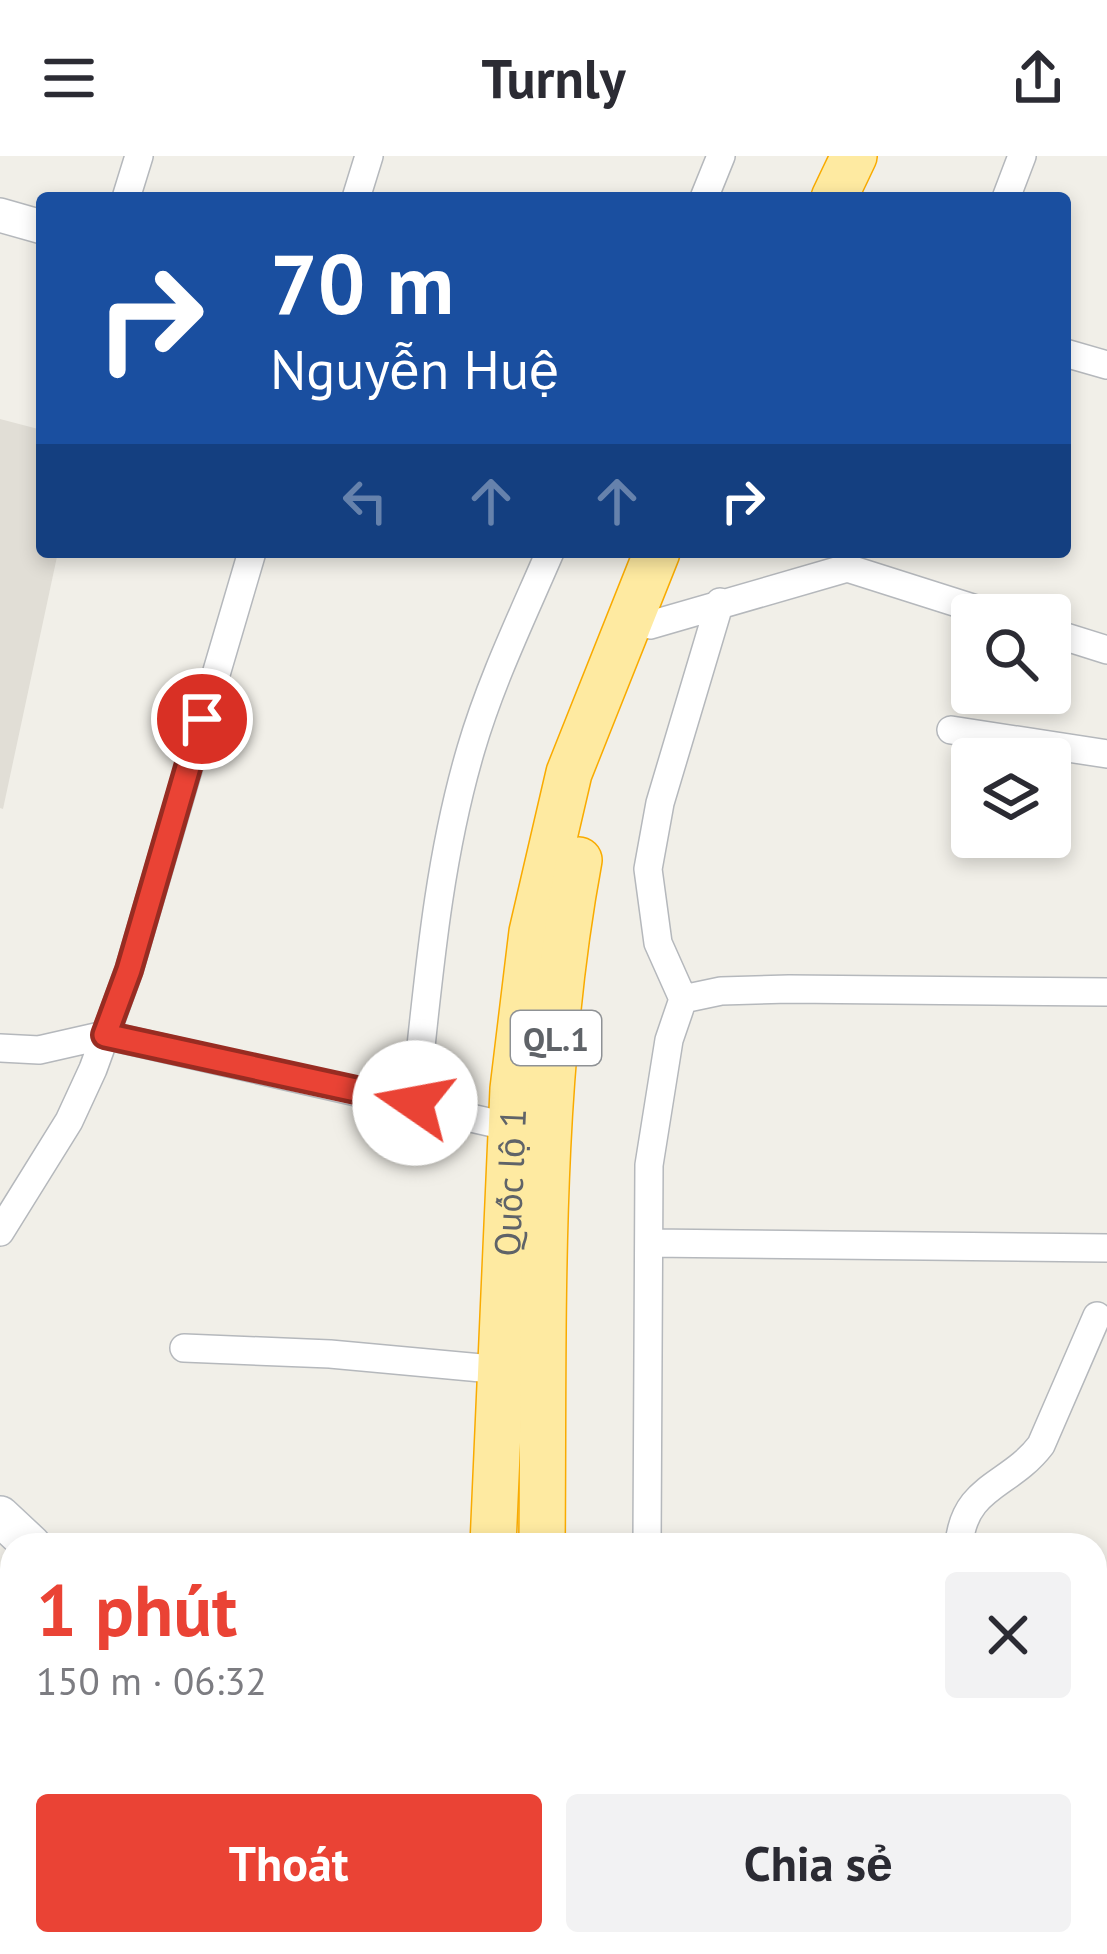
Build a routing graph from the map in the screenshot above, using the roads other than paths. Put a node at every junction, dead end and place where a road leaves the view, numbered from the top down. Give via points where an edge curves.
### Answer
1 (139, 156) edge
2 (369, 156) edge
3 (721, 156) edge
4 (854, 156) edge
5 (884, 156) edge
6 (1022, 156) edge
7 (128, 192) edge
8 (358, 192) edge
9 (706, 192) edge
10 (837, 192) edge
11 (868, 192) edge
12 (1008, 192) edge
13 (0, 215) edge
14 (36, 225) edge
15 (1071, 355) edge
16 (1107, 365) edge
17 (250, 558) edge
18 (548, 558) edge
19 (655, 558) edge
20 (682, 558) edge
21 (849, 560) edge
22 (951, 598) edge
23 (720, 602) junction
24 (650, 626) junction
25 (1071, 639) edge
26 (1107, 650) edge
27 (952, 730) dead end
28 (1107, 754) edge
29 (1107, 992) edge
30 (683, 999) junction
31 (105, 1035) junction
32 (0, 1048) edge
33 (415, 1103) junction
34 (511, 1127) junction
35 (0, 1232) edge
36 (649, 1243) junction
37 (1107, 1248) edge
38 (1097, 1316) dead end
39 (184, 1348) dead end
40 (503, 1370) junction
41 (494, 1533) edge
42 (542, 1533) edge
43 (647, 1533) edge
44 (960, 1533) edge

1 - 7 street
2 - 8 street
3 - 9 street
4 - 10 highway
5 - 11 highway
6 - 12 street
13 - 14 street
15 - 16 street
17 - 31 street
18 - 33 street via 478,728 447,844
19 - 34 highway, Quốc lộ 1 / QL.1 via 569,773 532,932
20 - 24 highway, Quốc lộ 1 / QL.1
21 - 22 street
21 - 23 street
23 - 24 street
23 - 30 street via 648,869 658,943
24 - 42 highway, Quốc lộ 1 / QL.1 via 594,781 568,918 545,1157
25 - 26 street
27 - 28 street
29 - 30 street via 790,989
30 - 36 street via 649,1165
31 - 32 street via 39,1050
31 - 33 street
31 - 35 street via 69,1121
33 - 34 street
34 - 40 highway, Quốc lộ 1 / QL.1
36 - 37 street
36 - 43 street
38 - 44 street via 1041,1445 975,1497
39 - 40 street
40 - 41 highway, Quốc lộ 1 / QL.1

